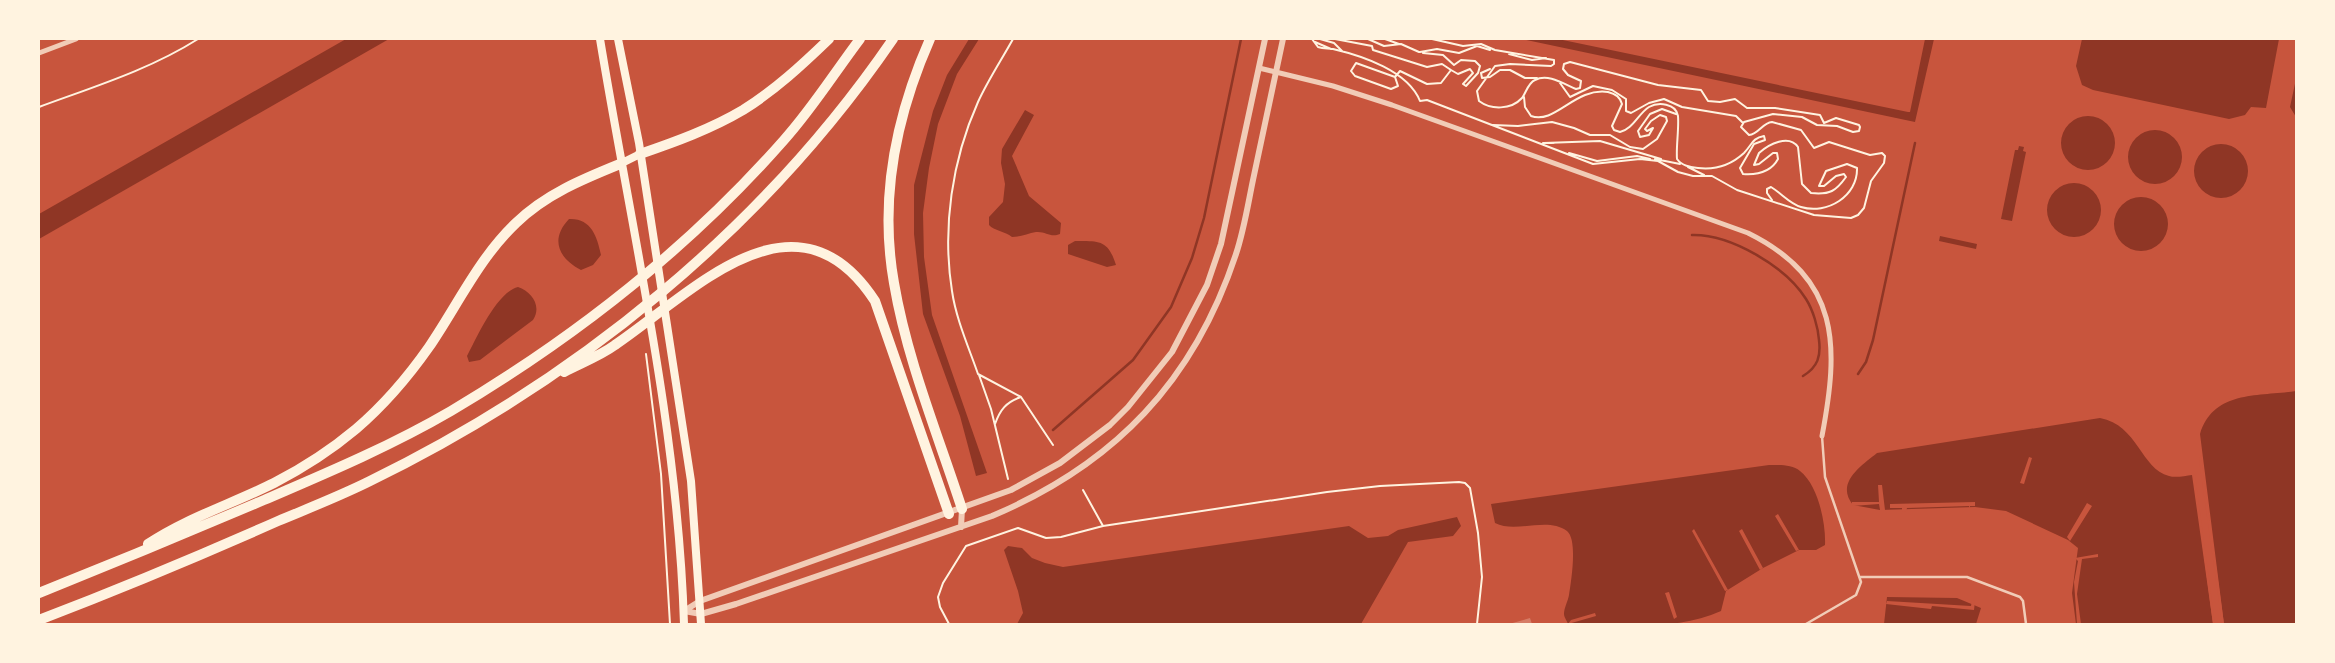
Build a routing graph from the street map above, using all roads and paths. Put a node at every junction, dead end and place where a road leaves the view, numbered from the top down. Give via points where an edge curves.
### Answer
1 (76, 39) edge
2 (198, 39) edge
3 (600, 39) edge
4 (618, 39) edge
5 (829, 39) edge
6 (860, 39) edge
7 (894, 39) edge
8 (930, 39) edge
9 (1014, 39) edge
10 (1265, 39) edge
11 (1283, 39) edge
12 (1320, 39) edge
13 (1335, 39) edge
14 (1368, 39) edge
15 (1385, 39) edge
16 (1432, 39) edge
17 (1313, 40) edge
18 (1401, 44) junction
19 (1500, 51) junction
20 (1344, 52) junction
21 (1420, 52) junction
22 (39, 53) edge
23 (1259, 68) junction
24 (1491, 69) junction
25 (1452, 70) junction
26 (1276, 72) junction
27 (1397, 74) junction
28 (1395, 77) junction
29 (1539, 78) junction
30 (1484, 79) junction
31 (1558, 81) junction
32 (1523, 96) junction
33 (39, 107) edge
34 (1678, 116) junction
35 (1743, 123) junction
36 (1491, 125) junction
37 (1541, 144) junction
38 (1565, 152) junction
39 (640, 154) junction
40 (1666, 160) junction
41 (620, 164) junction
42 (1684, 165) junction
43 (1704, 175) junction
44 (1773, 202) junction
45 (646, 357) dead end
46 (978, 374) junction
47 (532, 389) junction
48 (1020, 398) junction
49 (995, 424) junction
50 (1822, 436) joint
51 (1053, 445) dead end
52 (1008, 479) dead end
53 (1083, 490) dead end
54 (962, 509) junction
55 (949, 514) junction
56 (1103, 526) junction
57 (961, 527) junction
58 (126, 559) junction
59 (1860, 577) junction
60 (39, 593) edge
61 (700, 601) junction
62 (684, 611) junction
63 (701, 614) junction
64 (39, 620) edge
65 (670, 624) edge
66 (684, 624) edge
67 (701, 624) edge
68 (949, 624) edge
69 (1477, 624) edge
70 (1806, 624) edge
71 (2026, 624) edge

1 - 22 street
2 - 33 path via 140,70
3 - 41 main road
4 - 39 main road
5 - 39 highway via 767,94 741,111 715,125
6 - 58 highway via 785,139 731,196 676,249 540,355 450,412 368,455
7 - 47 highway via 822,131 741,220 631,318
8 - 54 highway via 905,105 896,140 891,175 890,246 900,317
9 - 46 path via 979,100 966,133 956,165 950,206 952,293
10 - 23 street
11 - 26 street
12 - 20 path
13 - 25 path via 1362,42 1372,46 1373,50 1428,67 1442,64
14 - 18 path via 1384,46
15 - 18 path
16 - 19 path via 1463,46 1481,44
17 - 20 path
18 - 21 path
19 - 21 path via 1477,46 1459,53 1437,48
19 - 24 path via 1548,58 1554,60 1554,64 1505,64
20 - 27 path
21 - 25 path via 1444,55 1454,65 1461,60 1469,60 1480,66 1466,86 1463,84 1473,70 1458,74
23 - 26 street
23 - 54 street via 1221,244 1207,286 1172,352 1128,407 1090,442 1037,477
24 - 30 path
24 - 30 path via 1481,73
25 - 27 path via 1441,83 1427,84 1405,72
26 - 50 street via 1400,107 1768,243 1803,274 1826,314 1833,360
26 - 57 street via 1237,251 1221,295 1185,363 1142,418 1098,456 1036,496
27 - 28 path
27 - 36 path via 1415,91 1420,102 1427,100
28 - 28 path via 1398,86 1391,89 1354,76 1351,71 1356,63
29 - 30 path via 1525,78 1510,70 1500,70
29 - 31 path
29 - 32 path via 1530,83
30 - 32 path via 1477,91 1483,104 1502,108
31 - 35 path via 1570,97 1593,86 1612,90 1626,99 1626,111 1631,114 1649,103 1664,99 1682,107 1736,116
31 - 35 path via 1580,88 1581,80 1568,75 1563,69 1564,64 1570,62 1658,85 1694,88 1701,90 1708,101 1735,99 1747,108 1811,113 1820,115 1824,123 1836,118 1859,125 1860,131 1817,125 1802,117 1773,114
32 - 34 path via 1531,116 1538,118 1592,91 1615,94 1622,104 1612,126 1617,132 1628,128 1650,106 1668,104
34 - 36 path via 1662,109 1650,114 1638,131 1640,137 1651,133 1653,128 1645,129 1660,115 1668,121 1657,139 1642,149 1630,147 1610,135 1590,135 1552,122
34 - 42 path via 1676,156
35 - 44 path via 1742,131 1749,135 1772,122 1801,130 1814,148 1829,142 1866,154 1884,156 1884,163 1872,181 1864,208 1851,218 1814,215
36 - 37 path
37 - 38 path
37 - 40 path via 1610,142
38 - 40 path via 1597,161 1637,156
38 - 43 path via 1593,164 1652,160 1678,172
39 - 41 main road
39 - 61 main road via 691,482
40 - 42 path
41 - 58 highway via 572,184 540,202 515,224 484,260 429,347 394,392 356,428 324,453 274,482 167,532
41 - 62 main road via 655,350 673,480
42 - 43 path
42 - 44 path via 1711,170 1720,167 1744,153 1754,138 1764,136 1765,140 1754,144 1741,164 1741,173 1755,174 1771,169 1778,159 1777,153 1760,164 1754,162 1764,149 1782,141 1792,142 1798,147 1802,184 1811,193 1832,191 1840,187 1846,177 1844,174 1836,176 1824,186 1819,186 1826,171 1847,164 1856,168 1852,189 1845,198 1833,204 1820,209 1800,207 1771,187 1767,193
43 - 44 path
45 - 65 path via 660,474
46 - 48 path
46 - 49 path
47 - 55 highway via 614,347 740,258 777,247 816,251 850,270 875,300
47 - 64 highway via 474,425 370,481 160,574
48 - 49 path via 1002,408
48 - 51 path
49 - 52 path
50 - 59 lane via 1825,477
53 - 56 path
54 - 55 street
54 - 57 street
55 - 57 street
55 - 61 street
56 - 68 path via 1046,538 1018,528 966,546 938,597
56 - 69 path via 1380,486 1465,483 1470,488 1482,577
57 - 63 street
58 - 60 highway
59 - 70 lane via 1856,595
59 - 71 lane via 1967,578 2020,596
61 - 62 street
61 - 63 main road
62 - 63 street
62 - 66 main road
63 - 67 main road

